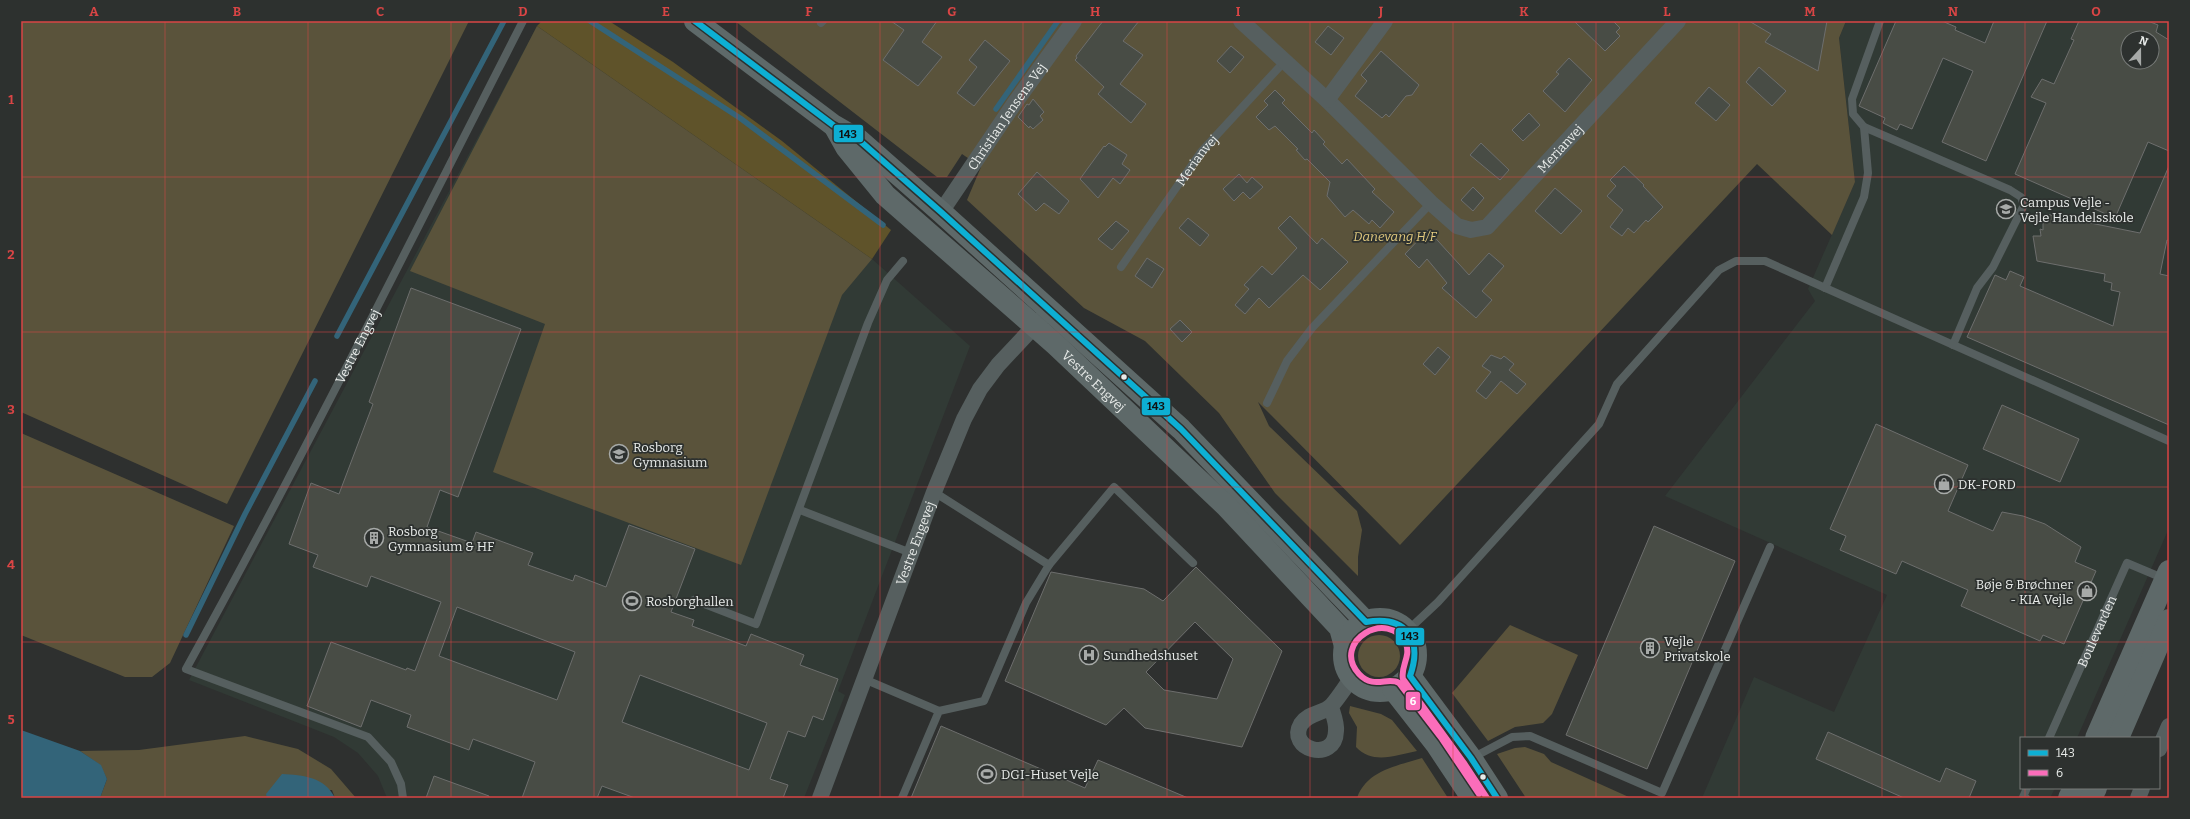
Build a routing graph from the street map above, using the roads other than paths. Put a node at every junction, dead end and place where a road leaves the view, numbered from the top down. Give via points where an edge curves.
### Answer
1 (523, 21) edge
2 (695, 21) edge
3 (1074, 21) edge
4 (1241, 21) edge
5 (1384, 21) edge
6 (1678, 21) edge
7 (1880, 21) edge
8 (1284, 62) junction
9 (1327, 100) junction
10 (1864, 127) junction
11 (1430, 203) junction
12 (934, 220) junction
13 (903, 261) dead end
14 (1121, 267) dead end
15 (1825, 288) junction
16 (1049, 309) junction
17 (1034, 326) junction
18 (1953, 345) junction
19 (1267, 403) dead end
20 (2169, 441) edge
21 (934, 492) junction
22 (800, 510) junction
23 (1770, 547) dead end
24 (911, 553) junction
25 (1193, 563) dead end
26 (1049, 565) junction
27 (2168, 577) edge
28 (694, 600) dead end
29 (2169, 620) edge
30 (1366, 622) junction
31 (1407, 631) junction
32 (1345, 646) junction
33 (1410, 676) junction
34 (1352, 678) junction
35 (864, 679) junction
36 (1393, 689) junction
37 (1331, 706) dead end
38 (939, 711) junction
39 (2169, 726) edge
40 (2049, 737) edge
41 (2096, 737) edge
42 (2118, 737) edge
43 (2160, 747) edge
44 (1462, 764) junction
45 (2027, 789) edge
46 (2074, 789) edge
47 (2096, 789) edge
48 (1660, 795) edge
49 (403, 798) edge
50 (820, 798) edge
51 (902, 798) edge
52 (1472, 798) edge
53 (1497, 798) edge
54 (2026, 798) edge
55 (2069, 798) edge
56 (2091, 798) edge

1 - 49 lane, Vestre Engvej via 342,376 186,669 368,737 391,762 402,784
2 - 12 street, Vestre Engvej via 833,125 859,140
3 - 12 street, Christian Jensens Vej
4 - 8 street, Merianvej
5 - 9 street
6 - 11 street, Merianvej via 1487,227 1471,230 1457,226
7 - 10 lane via 1852,99 1853,114
8 - 9 street, Merianvej
8 - 14 lane, Merianvej via 1201,152
9 - 11 street, Merianvej
10 - 15 lane via 1868,173 1864,197
10 - 18 lane via 2021,197 2024,205 1992,267 1977,288
11 - 19 lane via 1312,328 1286,361
12 - 16 street, Vestre Engvej
12 - 17 street, Vestre Engvej
13 - 22 lane via 887,280 868,323
15 - 18 lane
15 - 31 lane via 1765,261 1736,261 1719,270 1617,384 1599,424 1438,602
16 - 17 street, Vestre Engevej
16 - 30 street, Vestre Engvej via 1181,429
17 - 21 street, Vestre Engevej via 980,389 964,419
17 - 32 street, Vestre Engvej via 1226,506 1340,628
18 - 20 lane
21 - 24 street, Vestre Engevej
21 - 26 lane
22 - 24 lane
22 - 28 lane via 756,624
23 - 48 lane
24 - 35 street, Vestre Engevej
25 - 26 lane via 1114,487
26 - 38 lane via 1026,603 984,701
27 - 40 lane, Boulevarden via 2127,563
27 - 41 street, Boulevarden
29 - 42 street
30 - 31 street via 1384,619 1397,623
30 - 32 street via 1353,631
31 - 33 street via 1413,639 1417,658
32 - 34 street via 1344,663
33 - 36 street via 1403,684
33 - 44 street
34 - 36 street via 1358,684 1375,691
34 - 37 street
35 - 38 lane
35 - 50 street, Vestre Engevej
36 - 44 street
38 - 51 lane
39 - 43 street
44 - 48 lane via 1512,737 1530,736
44 - 52 street
44 - 53 street
45 - 54 lane via 2023,797
46 - 55 street
47 - 56 street

